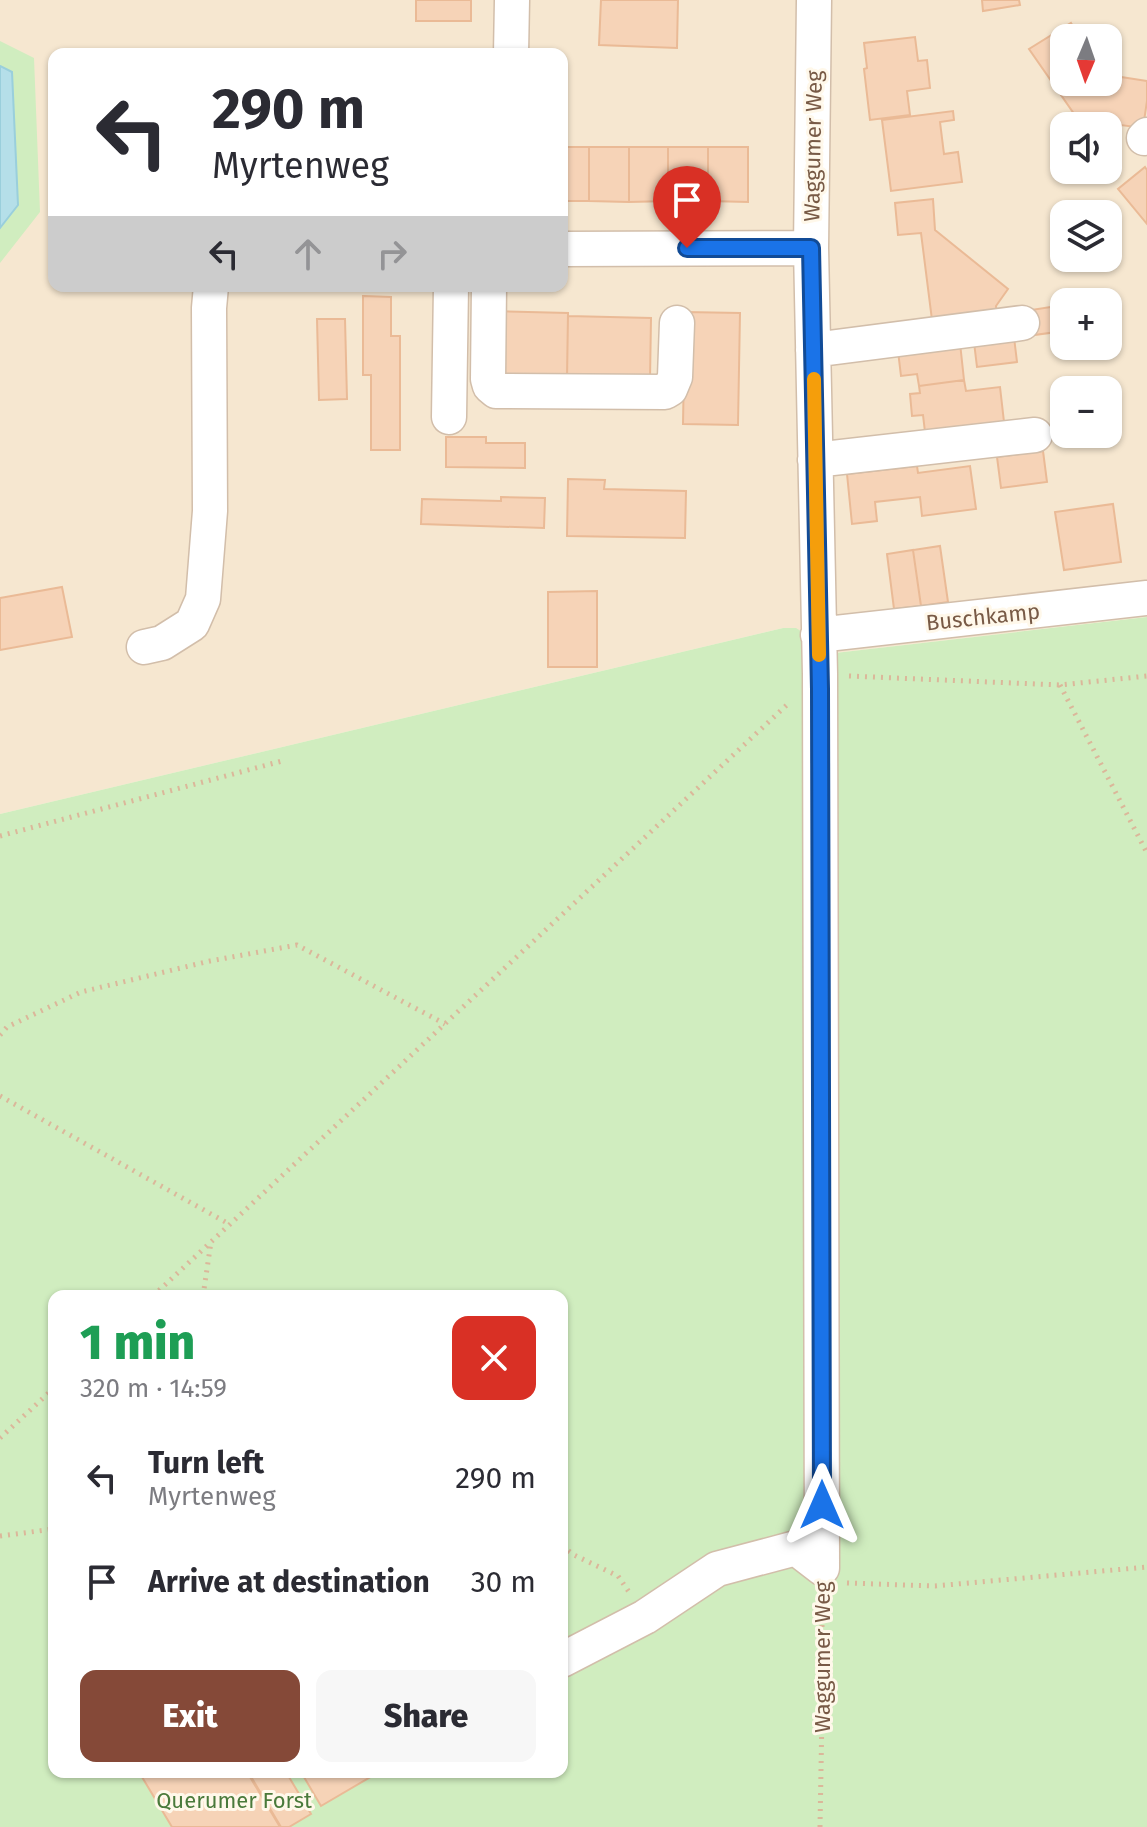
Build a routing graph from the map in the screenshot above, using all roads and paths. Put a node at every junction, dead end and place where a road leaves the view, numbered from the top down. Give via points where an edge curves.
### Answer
1 (512, 0) edge
2 (814, 0) edge
3 (511, 48) edge
4 (811, 248) junction
5 (568, 249) edge
6 (210, 292) edge
7 (451, 292) edge
8 (489, 292) edge
9 (677, 323) dead end
10 (1022, 323) dead end
11 (813, 350) junction
12 (449, 417) dead end
13 (1035, 435) dead end
14 (815, 460) junction
15 (1147, 598) edge
16 (818, 635) junction
17 (144, 647) dead end
18 (820, 674) junction
19 (1147, 676) edge
20 (1060, 685) junction
21 (282, 761) dead end
22 (0, 836) edge
23 (1147, 853) edge
24 (445, 1024) junction
25 (0, 1035) edge
26 (0, 1096) edge
27 (229, 1224) junction
28 (211, 1242) junction
29 (159, 1290) edge
30 (204, 1290) edge
31 (48, 1394) edge
32 (0, 1438) edge
33 (48, 1530) edge
34 (0, 1536) edge
35 (568, 1550) edge
36 (1147, 1567) edge
37 (822, 1568) junction
38 (645, 1617) junction
39 (568, 1657) edge
40 (820, 1827) edge

1 - 3 street
2 - 4 street, Waggumer Weg
4 - 5 street
4 - 11 street, Waggumer Weg
6 - 17 street via 210,511 203,599 192,624 162,643
7 - 12 street
8 - 9 street via 488,379 496,391 665,392 675,377
10 - 11 street
11 - 14 street, Waggumer Weg
13 - 14 street
14 - 16 street, Waggumer Weg
15 - 16 street, Buschkamp
16 - 18 street, Waggumer Weg
18 - 20 path
18 - 24 path
18 - 37 street, Waggumer Weg
19 - 20 path
20 - 23 path
21 - 22 path
24 - 25 path via 297,945 81,992
24 - 27 path
26 - 27 path
27 - 28 path
28 - 29 path
28 - 30 path
31 - 32 path
33 - 34 path
35 - 38 path via 618,1576
36 - 37 path via 935,1586 832,1582
37 - 38 street via 796,1548 717,1569
37 - 40 path, Waggumer Weg
38 - 39 street

